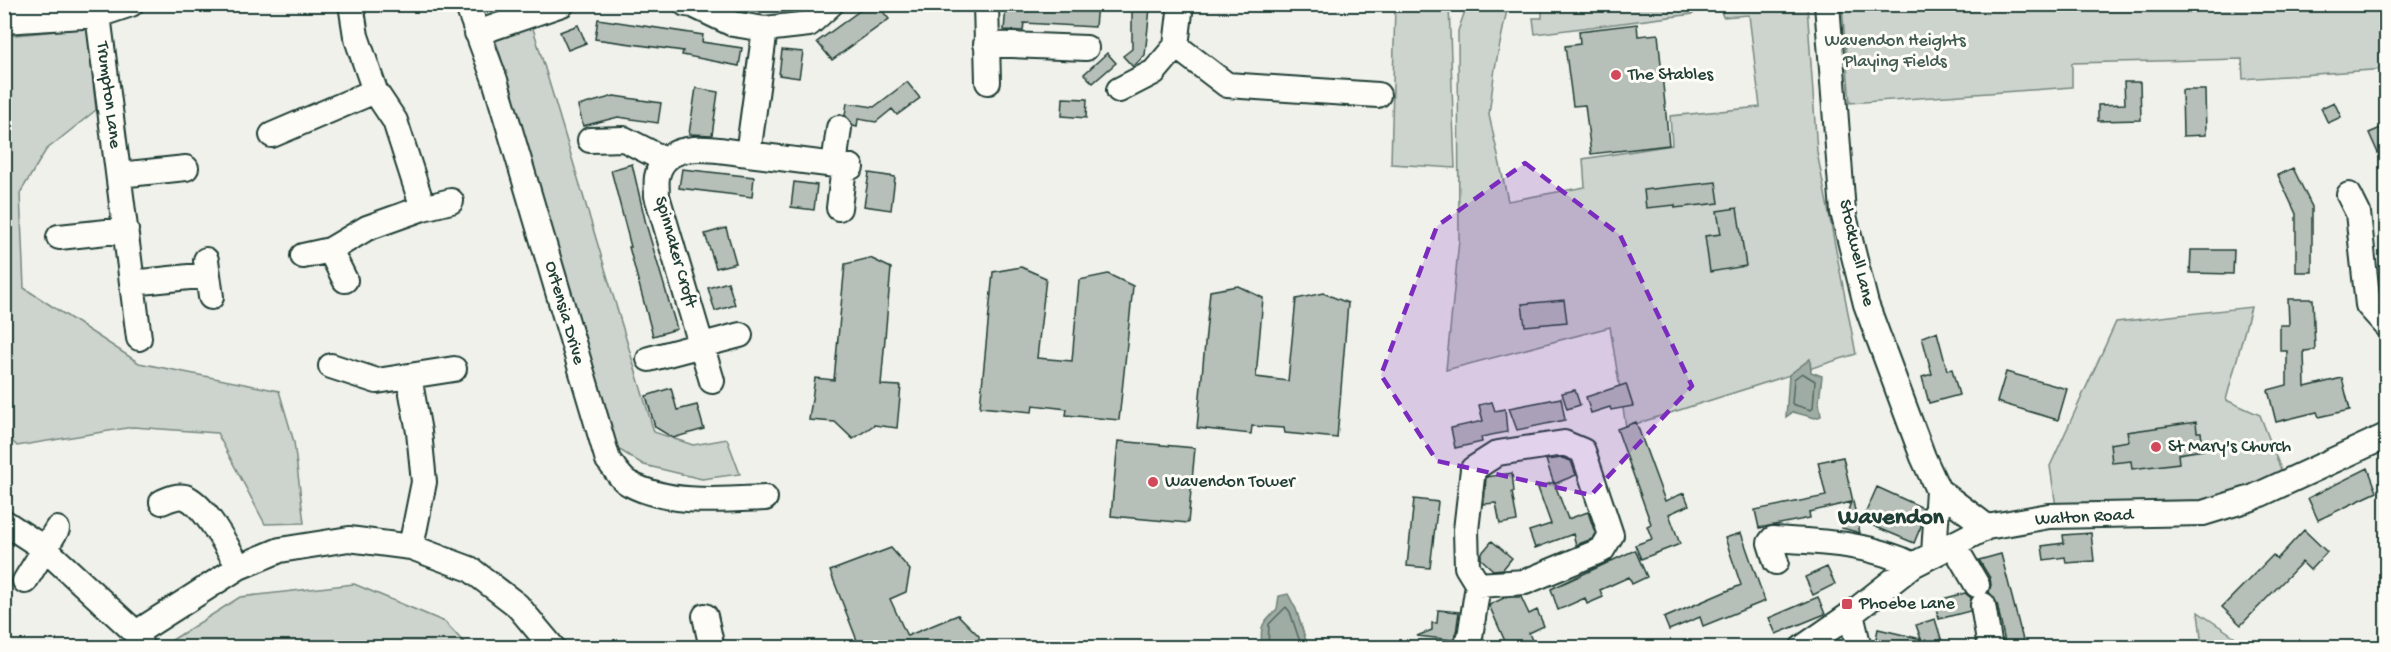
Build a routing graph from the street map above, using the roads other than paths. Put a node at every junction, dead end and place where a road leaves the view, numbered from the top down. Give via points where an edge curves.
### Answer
1 (131, 4) edge
2 (351, 4) edge
3 (467, 4) edge
4 (562, 4) edge
5 (686, 4) edge
6 (831, 4) edge
7 (986, 4) edge
8 (1181, 4) edge
9 (1827, 4) edge
10 (17, 15) edge
11 (98, 15) junction
12 (765, 29) junction
13 (477, 33) junction
14 (986, 44) junction
15 (1176, 46) junction
16 (1086, 48) dead end
17 (988, 82) dead end
18 (1119, 90) dead end
19 (375, 91) junction
20 (1378, 95) dead end
21 (839, 128) dead end
22 (272, 135) dead end
23 (590, 140) dead end
24 (748, 154) junction
25 (665, 160) junction
26 (843, 166) junction
27 (186, 169) dead end
28 (119, 175) junction
29 (2349, 195) dead end
30 (451, 201) dead end
31 (423, 208) junction
32 (839, 208) dead end
33 (126, 230) junction
34 (59, 237) dead end
35 (330, 250) junction
36 (303, 256) dead end
37 (208, 277) dead end
38 (345, 280) dead end
39 (132, 283) junction
40 (2386, 325) edge
41 (740, 335) dead end
42 (139, 338) dead end
43 (701, 345) junction
44 (649, 360) dead end
45 (331, 366) dead end
46 (454, 369) dead end
47 (409, 377) junction
48 (712, 381) dead end
49 (2386, 436) edge
50 (1938, 490) junction
51 (765, 498) dead end
52 (162, 502) dead end
53 (4, 522) edge
54 (1987, 527) junction
55 (57, 529) dead end
56 (411, 547) junction
57 (45, 549) junction
58 (1933, 554) junction
59 (1776, 562) dead end
60 (239, 567) junction
61 (25, 581) dead end
62 (1478, 585) junction
63 (1851, 614) junction
64 (705, 616) dead end
65 (139, 640) edge
66 (553, 648) edge
67 (712, 648) edge
68 (1465, 648) edge
69 (1802, 648) edge
70 (1859, 648) edge
71 (1990, 648) edge

1 - 11 street
2 - 19 street via 356,36
3 - 13 street, Ortensia Drive
4 - 13 street
5 - 12 street via 733,24
6 - 12 street via 808,24
7 - 14 street
8 - 15 street
9 - 50 street, Stockwell Lane via 1843,212 1866,304
10 - 11 street
11 - 28 street, Trumpton Lane
12 - 24 street
13 - 51 street, Ortensia Drive via 495,80 608,460 627,483 657,494 711,500
14 - 16 street
14 - 17 street
15 - 18 street via 1154,72
15 - 20 street via 1227,85
19 - 22 street
19 - 31 street via 396,121
21 - 26 street
23 - 25 street via 624,139
24 - 25 street via 694,148
24 - 26 street
25 - 43 street, Spinnaker Croft via 657,176 657,196
26 - 32 street
27 - 28 street, Trumpton Lane
28 - 33 street, Trumpton Lane
29 - 40 street via 2358,213 2368,305
30 - 31 street
31 - 35 street via 367,228
33 - 34 street
33 - 39 street, Trumpton Lane
35 - 36 street
35 - 38 street
37 - 39 street
39 - 42 street, Trumpton Lane
41 - 43 street
43 - 44 street
43 - 48 street, Spinnaker Croft
45 - 47 street via 377,381
46 - 47 street
47 - 56 street via 424,482
49 - 54 street, Walton Road via 2252,498 2204,513 2049,516
50 - 54 street, Stockwell Lane
50 - 58 street, Stockwell Lane
52 - 60 street via 184,497 199,507
53 - 57 street
54 - 58 street, Walton Road
55 - 57 street
56 - 60 street via 349,539 280,550
56 - 66 street via 470,569 518,605
57 - 61 street
57 - 65 street
58 - 59 street via 1894,556 1854,546 1773,539 1770,543
58 - 63 street, Walton Road
58 - 71 street via 1980,595
60 - 65 street
62 - 62 street via 1467,567 1466,530 1473,469 1498,453 1564,443 1583,451 1611,535 1602,550 1526,582
62 - 68 street
63 - 69 street, Walton Road
63 - 70 street
64 - 67 street

